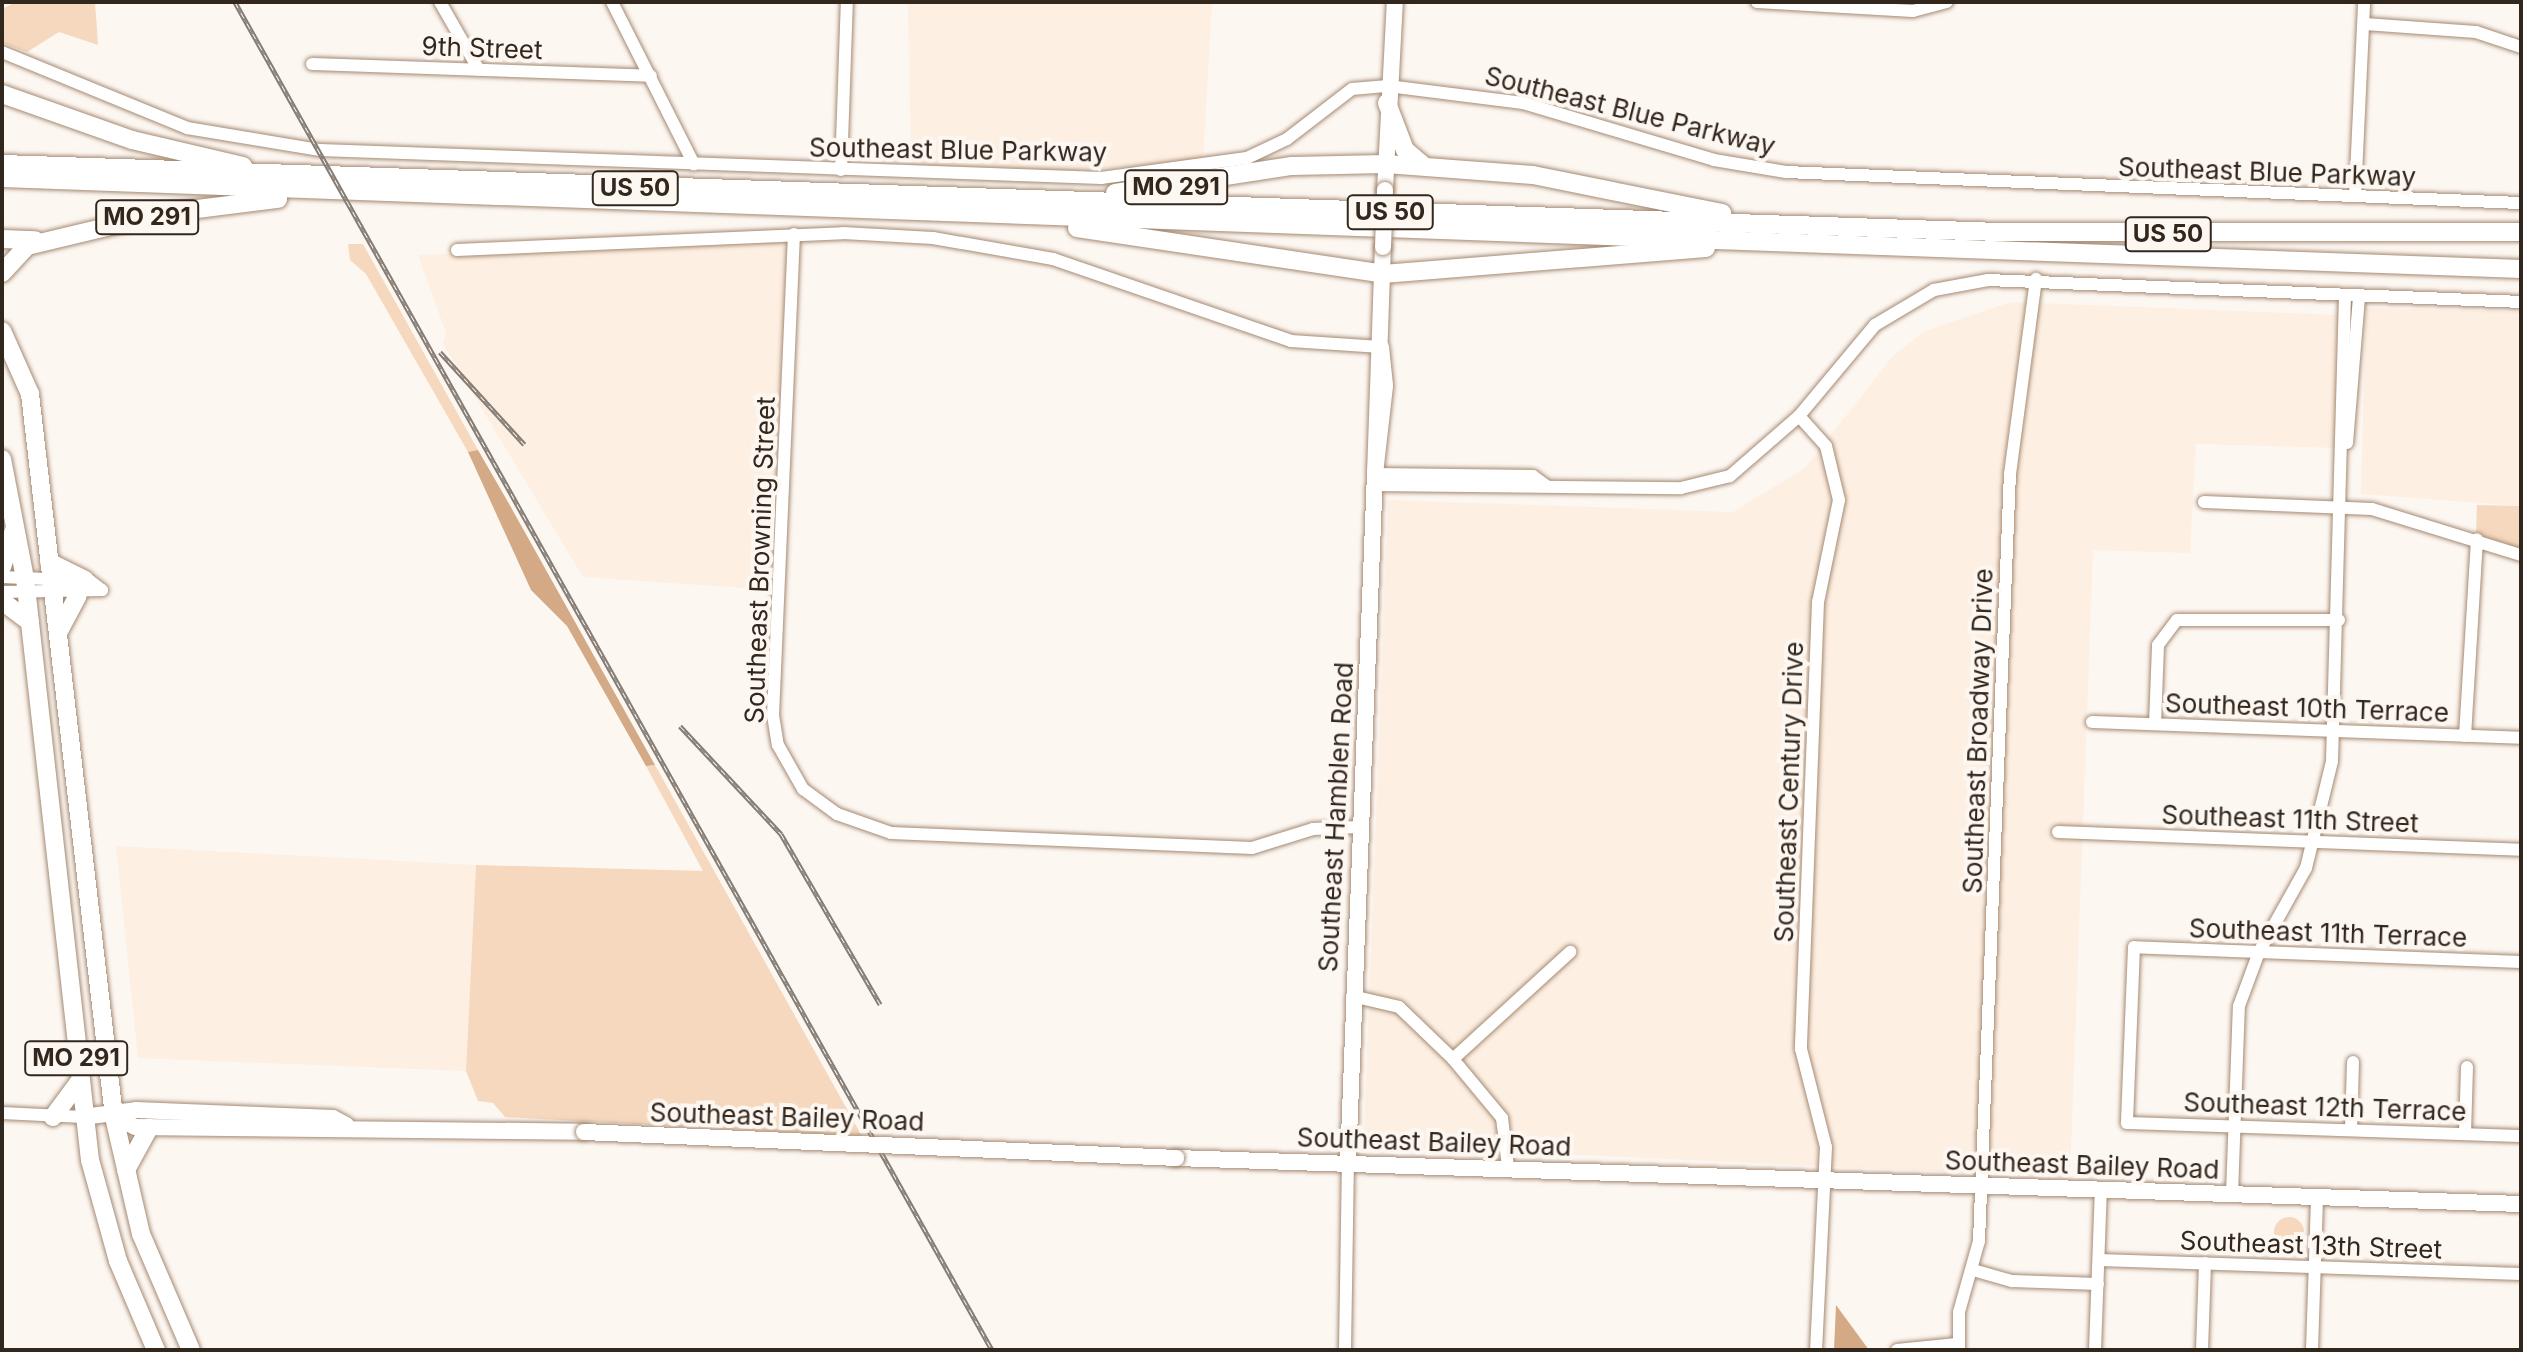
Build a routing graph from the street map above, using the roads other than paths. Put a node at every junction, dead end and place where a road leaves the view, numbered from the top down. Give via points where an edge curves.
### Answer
1 (440, 2) edge
2 (612, 2) edge
3 (847, 2) edge
4 (1395, 2) edge
5 (1757, 2) edge
6 (1947, 2) edge
7 (2364, 2) edge
8 (2365, 24) junction
9 (2521, 47) edge
10 (2, 52) edge
11 (312, 64) dead end
12 (479, 70) junction
13 (651, 76) junction
14 (2, 94) edge
15 (1388, 95) junction
16 (2, 104) edge
17 (33, 105) junction
18 (2, 164) edge
19 (694, 164) junction
20 (1386, 164) junction
21 (1426, 167) junction
22 (841, 170) junction
23 (2, 178) edge
24 (306, 185) junction
25 (2355, 196) junction
26 (965, 198) junction
27 (2521, 203) edge
28 (952, 215) junction
29 (1815, 226) junction
30 (2521, 232) edge
31 (794, 234) junction
32 (2, 239) edge
33 (52, 239) junction
34 (1847, 243) junction
35 (457, 250) dead end
36 (2521, 269) edge
37 (2, 273) edge
38 (1383, 274) junction
39 (2036, 279) junction
40 (2345, 297) junction
41 (2359, 298) junction
42 (2521, 302) edge
43 (2, 331) edge
44 (1381, 347) junction
45 (2, 354) edge
46 (15, 368) junction
47 (1799, 416) junction
48 (2345, 454) junction
49 (2, 459) edge
50 (1374, 479) junction
51 (2204, 502) dead end
52 (2343, 507) junction
53 (16, 516) junction
54 (2477, 539) junction
55 (2521, 555) edge
56 (2, 567) edge
57 (2, 577) edge
58 (51, 578) junction
59 (26, 586) junction
60 (82, 588) junction
61 (2, 592) edge
62 (2, 601) edge
63 (2339, 620) junction
64 (30, 622) junction
65 (59, 634) junction
66 (2092, 722) dead end
67 (2155, 724) junction
68 (2334, 730) junction
69 (2465, 736) junction
70 (2521, 738) edge
71 (1358, 827) junction
72 (2058, 832) dead end
73 (2315, 842) junction
74 (2521, 850) edge
75 (1570, 952) dead end
76 (2259, 952) junction
77 (2521, 962) edge
78 (1352, 996) junction
79 (1453, 1059) junction
80 (2353, 1062) dead end
81 (2467, 1067) dead end
82 (79, 1082) junction
83 (2, 1113) edge
84 (53, 1117) junction
85 (83, 1117) junction
86 (114, 1117) junction
87 (2127, 1123) joint
88 (346, 1125) junction
89 (2234, 1126) junction
90 (149, 1128) junction
91 (2351, 1130) junction
92 (2465, 1134) junction
93 (2521, 1136) edge
94 (1348, 1163) junction
95 (1508, 1167) junction
96 (125, 1173) junction
97 (1825, 1180) junction
98 (1981, 1186) junction
99 (2101, 1190) junction
100 (2232, 1194) junction
101 (2317, 1197) junction
102 (2521, 1204) edge
103 (2099, 1260) junction
104 (2205, 1263) junction
105 (2315, 1267) junction
106 (1973, 1270) junction
107 (2521, 1274) edge
108 (2098, 1284) junction
109 (1958, 1347) edge
110 (156, 1350) edge
111 (191, 1350) edge
112 (1345, 1350) edge
113 (1816, 1350) edge
114 (1897, 1350) edge
115 (2095, 1350) edge
116 (2202, 1350) edge
117 (2312, 1350) edge

1 - 12 street
2 - 13 street
3 - 22 street
4 - 15 main road, Southeast Hamblen Road
5 - 6 street via 1913,11
7 - 8 street
8 - 9 street via 2476,32
8 - 25 street
10 - 19 street, Southeast Blue Parkway via 187,128 320,150
11 - 12 street, 9th Street
12 - 13 street, 9th Street
13 - 19 street
14 - 17 highway
15 - 20 main road, Southeast Hamblen Road
15 - 21 highway via 1405,150
15 - 22 street, Southeast Blue Parkway via 1352,89 1261,153 1182,170 1063,179
15 - 25 street, Southeast Blue Parkway via 1523,103 1699,156 1786,172
16 - 17 highway, MO 291
17 - 24 highway, MO 291 via 183,155
18 - 24 highway, US 50
19 - 22 street, Southeast Blue Parkway
20 - 21 highway
20 - 26 highway, MO 291 via 1292,166 1110,194
20 - 38 main road, Southeast Hamblen Road, bridge
21 - 29 highway via 1533,175
23 - 24 highway, US 50
24 - 26 highway, US 50
24 - 28 highway, US 50
24 - 33 highway, MO 291
25 - 27 street, Southeast Blue Parkway
26 - 29 highway, US 50
28 - 34 highway, US 50
28 - 38 highway, MO 291
29 - 30 highway, US 50
31 - 35 street
31 - 44 street via 887,234 1012,250 1291,341
31 - 71 street, Southeast Browning Street via 773,715 778,745 803,789 837,814 891,833 1252,848 1313,829
32 - 33 highway, MO 291
33 - 37 highway, MO 291 via 18,251
34 - 36 highway, US 50
34 - 38 highway
38 - 44 main road, Southeast Hamblen Road
39 - 40 street
39 - 47 street via 1931,292 1875,325
39 - 98 street, Southeast Broadway Drive via 2010,474
40 - 41 street
40 - 48 street
41 - 42 street
41 - 48 street
43 - 46 highway, MO 291
44 - 50 main road, Southeast Hamblen Road
45 - 46 highway
46 - 58 highway, MO 291 via 30,394
47 - 50 street via 1730,476 1681,488 1547,486 1533,476
47 - 97 street, Southeast Century Drive via 1826,446 1839,486 1818,602 1801,1049 1824,1133
48 - 52 street
49 - 53 highway, MO 291
50 - 71 main road, Southeast Hamblen Road
51 - 52 street
52 - 54 street via 2410,516
52 - 63 street
53 - 56 highway
53 - 59 highway, MO 291
54 - 55 street
54 - 69 street
57 - 59 street
58 - 59 street
58 - 60 highway
58 - 60 street
58 - 65 highway, MO 291
59 - 61 street
59 - 64 highway, MO 291
60 - 65 highway
62 - 64 highway
63 - 67 street via 2177,620 2158,645
63 - 68 street
64 - 82 highway, MO 291
65 - 86 highway, MO 291
66 - 67 street, Southeast 10th Terrace
67 - 68 street, Southeast 10th Terrace
68 - 69 street, Southeast 10th Terrace
68 - 73 street
69 - 70 street, Southeast 10th Terrace
71 - 78 main road, Southeast Hamblen Road
72 - 73 street, Southeast 11th Street
73 - 74 street, Southeast 11th Street
73 - 76 street
75 - 79 street
76 - 77 street, Southeast 11th Terrace
76 - 87 street, Southeast 11th Terrace via 2134,947
76 - 89 street via 2239,1006
78 - 79 street via 1399,1007
78 - 94 main road, Southeast Hamblen Road
79 - 95 street via 1502,1118
80 - 91 street
81 - 92 street
82 - 84 highway
82 - 85 highway, MO 291
83 - 84 street
84 - 85 street
85 - 86 main road, Southeast Bailey Road
85 - 110 highway, MO 291 via 109,1233
86 - 88 main road, Southeast Bailey Road via 136,1110 333,1118
86 - 90 main road, Southeast Bailey Road
86 - 96 highway, MO 291
87 - 89 street, Southeast 12th Terrace
88 - 90 main road, Southeast Bailey Road
88 - 94 main road, Southeast Bailey Road, bridge
89 - 91 street, Southeast 12th Terrace
89 - 100 street
90 - 96 highway via 131,1149
91 - 92 street, Southeast 12th Terrace
92 - 93 street, Southeast 12th Terrace
94 - 95 main road, Southeast Bailey Road
94 - 112 street
95 - 97 main road, Southeast Bailey Road
96 - 111 highway, MO 291 via 156,1275
97 - 98 main road, Southeast Bailey Road
97 - 113 street
98 - 99 main road, Southeast Bailey Road
98 - 106 street, Southeast Broadway Drive
99 - 100 main road, Southeast Bailey Road
99 - 103 street
100 - 101 main road, Southeast Bailey Road
101 - 102 main road, Southeast Bailey Road
101 - 105 street
103 - 104 street, Southeast 13th Street
103 - 108 street
104 - 105 street, Southeast 13th Street
104 - 116 street
105 - 107 street, Southeast 13th Street
105 - 117 street
106 - 108 street via 2012,1281
106 - 109 street, Southeast Broadway Drive
108 - 115 street
109 - 114 street

